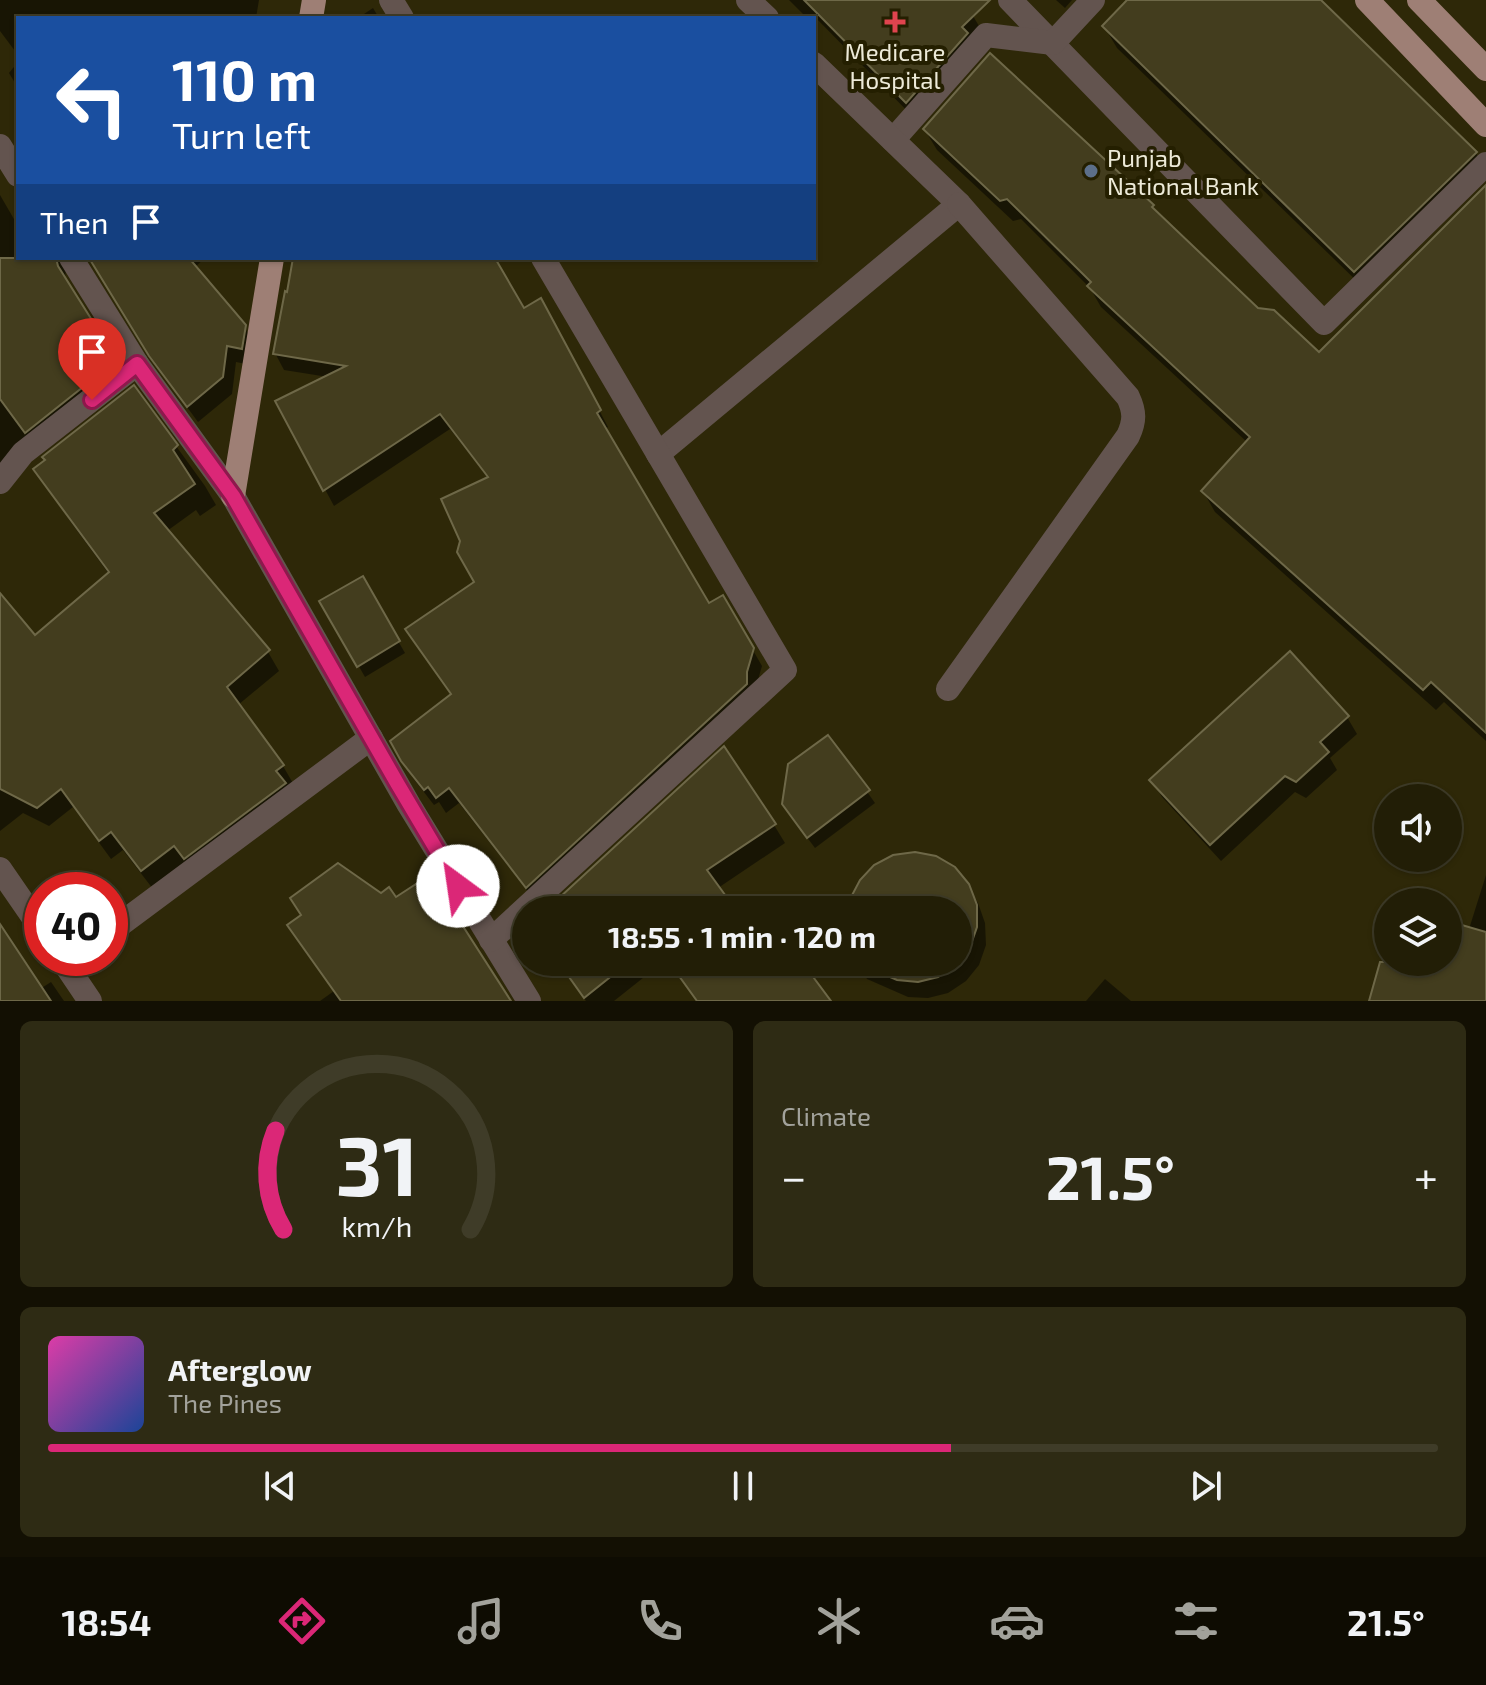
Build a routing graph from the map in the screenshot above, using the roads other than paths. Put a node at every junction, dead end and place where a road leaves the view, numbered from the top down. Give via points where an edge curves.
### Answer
1 (748, 0) edge
2 (1010, 0) edge
3 (1093, 0) edge
4 (1367, 0) edge
5 (1419, 0) edge
6 (765, 16) edge
7 (1053, 43) junction
8 (816, 66) edge
9 (1486, 69) edge
10 (1486, 125) edge
11 (893, 140) junction
12 (0, 146) edge
13 (1486, 164) edge
14 (16, 172) edge
15 (959, 204) junction
16 (72, 260) edge
17 (272, 260) edge
18 (544, 260) edge
19 (137, 364) junction
20 (658, 454) junction
21 (0, 482) edge
22 (233, 496) junction
23 (948, 689) dead end
24 (371, 738) junction
25 (0, 869) edge
26 (24, 904) edge
27 (128, 919) edge
28 (491, 940) junction
29 (76, 976) edge
30 (90, 1001) edge
31 (529, 1001) edge

1 - 6 street
2 - 7 street
3 - 7 street
4 - 10 main road
5 - 9 main road
7 - 11 street via 986,35
7 - 13 street via 1324,323
8 - 11 street
11 - 15 street
12 - 14 street
15 - 20 street
15 - 23 street via 1128,397 1134,423
16 - 19 street
17 - 22 main road
18 - 20 street
19 - 21 street via 23,453
19 - 22 street
20 - 28 street via 785,670
22 - 24 street
24 - 27 street
24 - 28 street
25 - 26 street
28 - 31 street
29 - 30 street

